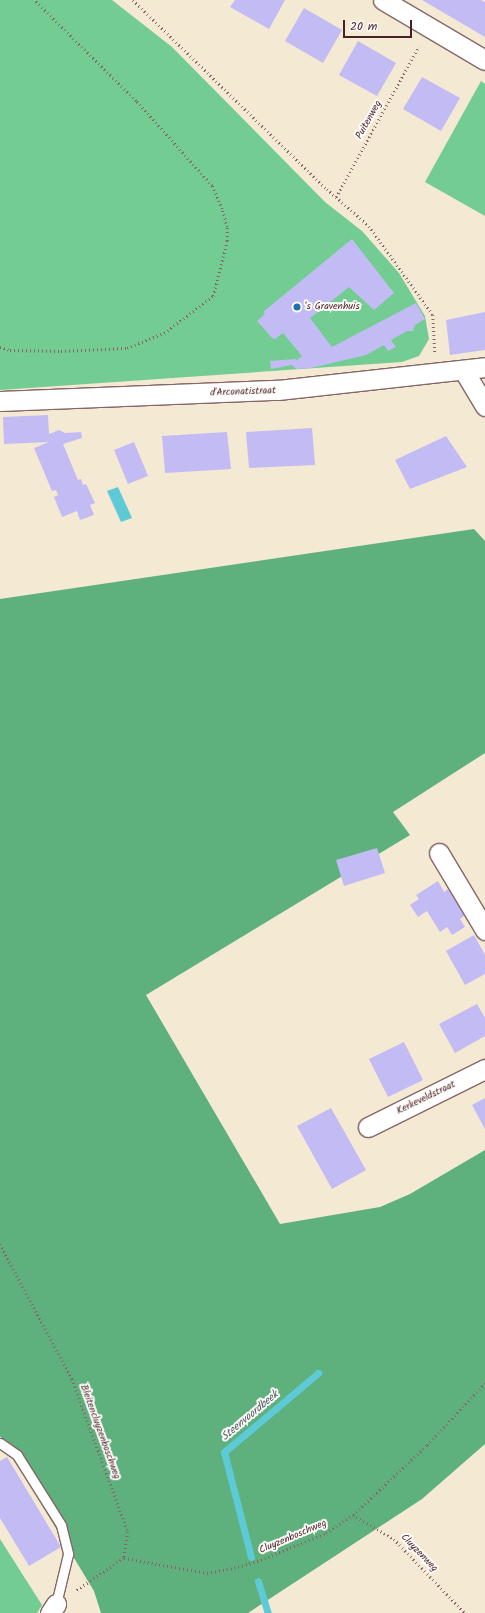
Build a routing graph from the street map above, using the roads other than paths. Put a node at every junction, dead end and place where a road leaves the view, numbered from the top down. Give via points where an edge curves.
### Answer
1 (383, 0) edge
2 (485, 60) edge
3 (485, 367) edge
4 (464, 371) junction
5 (0, 401) edge
6 (485, 406) edge
7 (438, 853) dead end
8 (485, 930) edge
9 (485, 1069) edge
10 (368, 1127) dead end
11 (0, 1443) edge
12 (53, 1609) edge

1 - 2 street
3 - 4 street, d'Arconatistraat
4 - 5 street, d'Arconatistraat via 278,390
4 - 6 street
7 - 8 street
9 - 10 street, Kerkeveldstraat
11 - 12 lane via 17,1455 60,1525 68,1554

